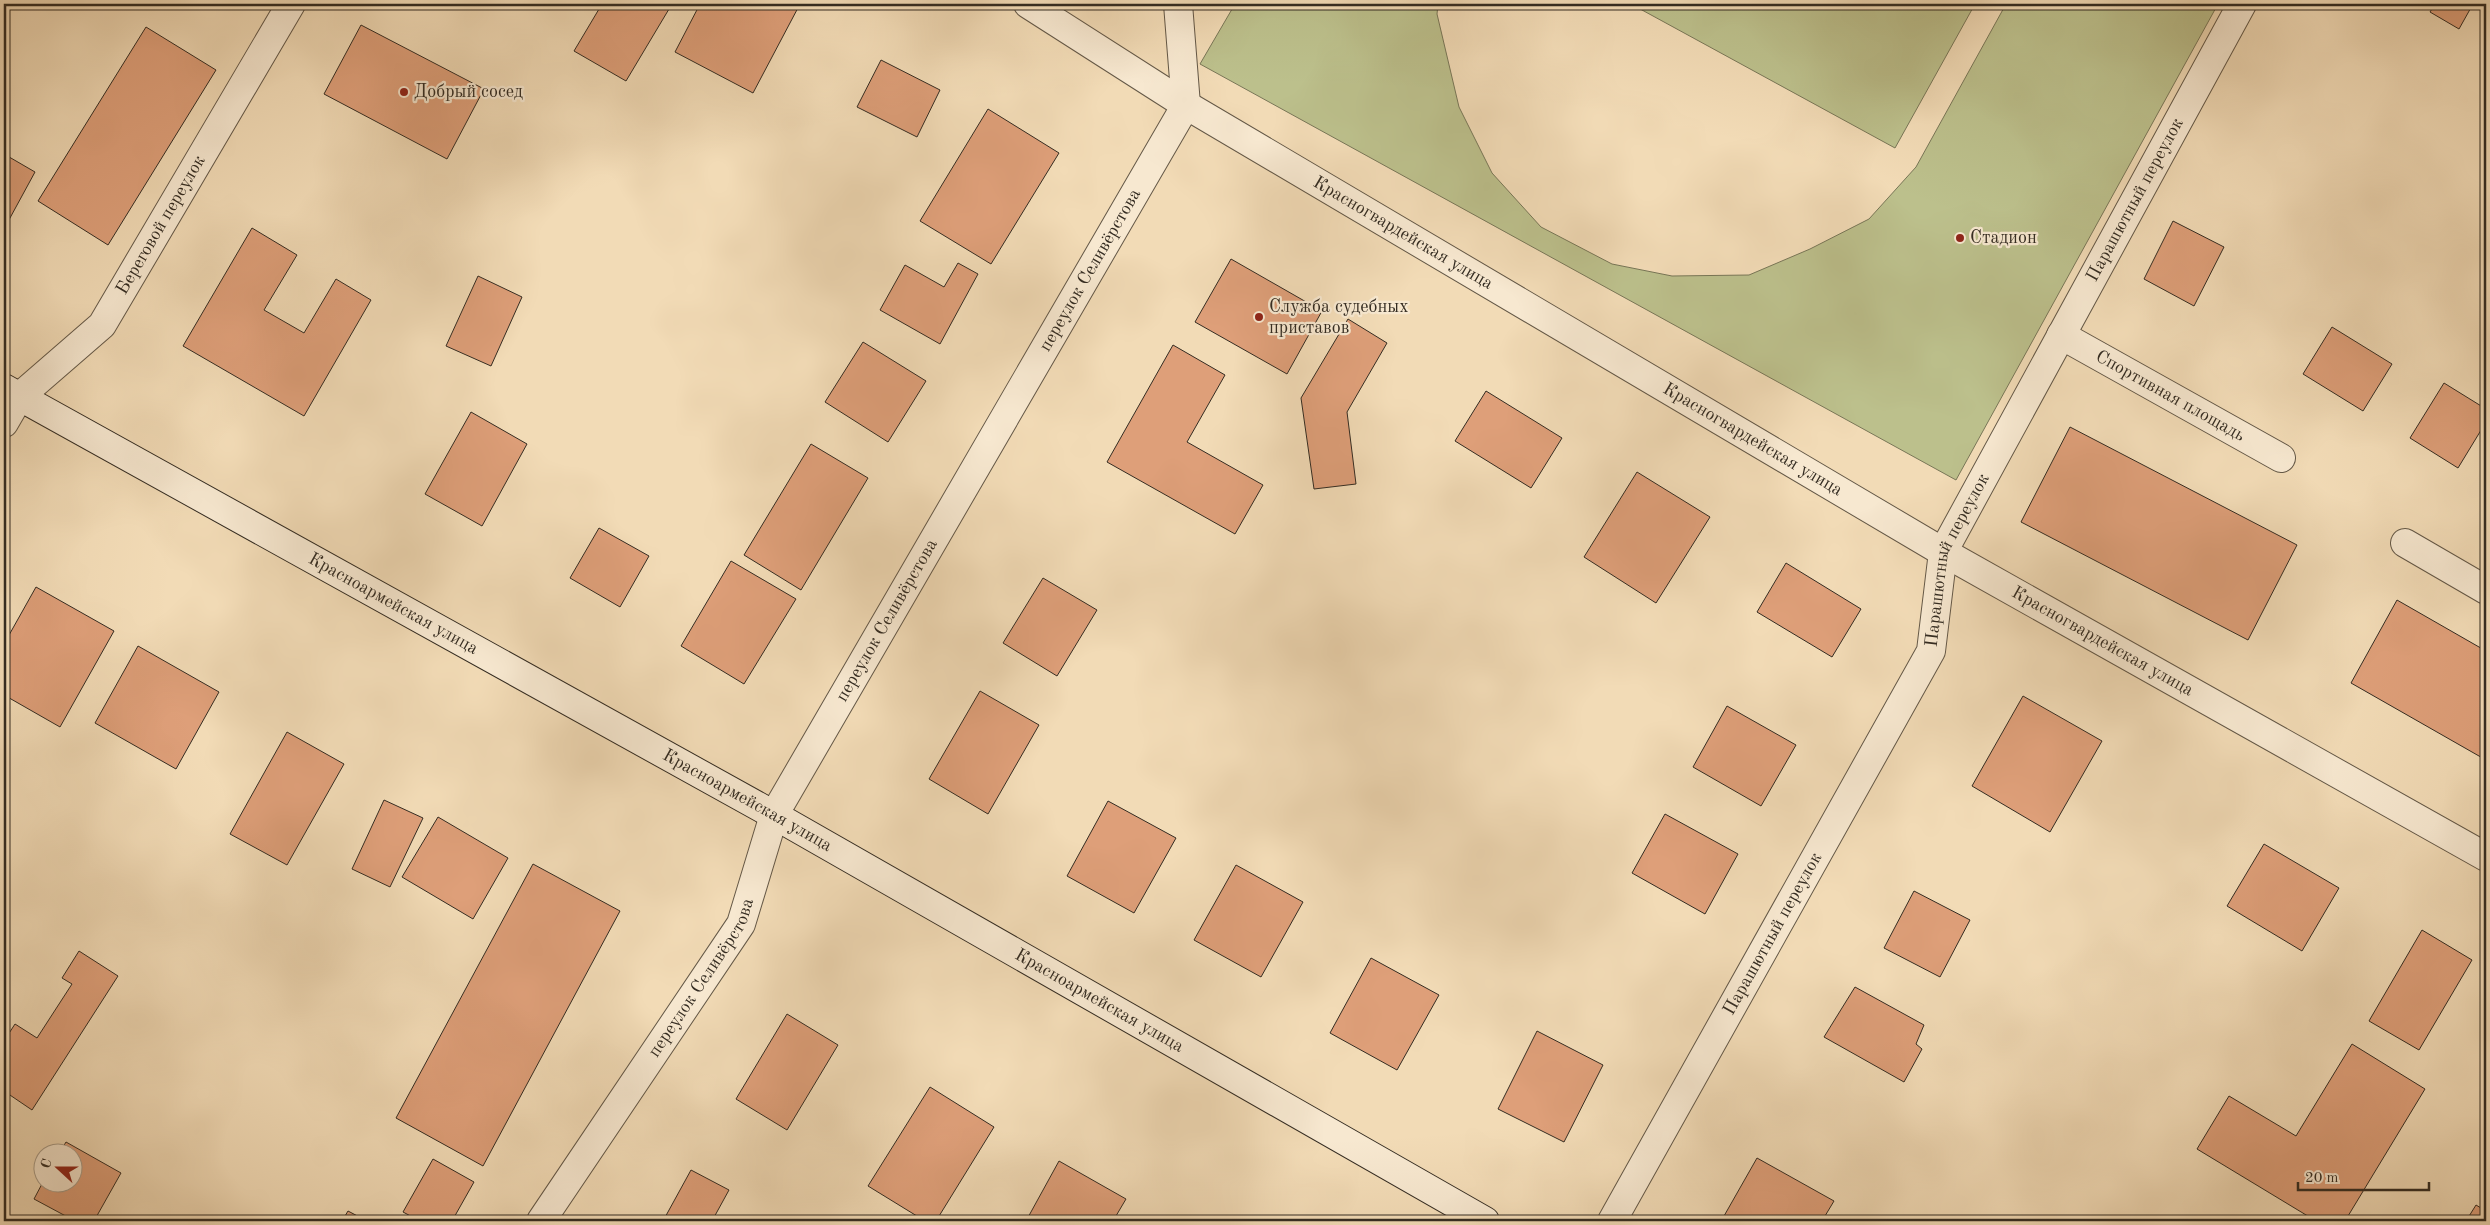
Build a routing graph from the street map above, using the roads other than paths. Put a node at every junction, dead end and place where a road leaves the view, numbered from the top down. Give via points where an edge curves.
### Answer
1 (290, 4) edge
2 (1028, 4) edge
3 (1178, 4) edge
4 (2242, 4) edge
5 (1186, 105) junction
6 (2060, 335) junction
7 (11, 392) edge
8 (4, 423) edge
9 (2281, 458) dead end
10 (2405, 543) dead end
11 (1943, 552) junction
12 (2486, 590) edge
13 (774, 815) junction
14 (2486, 857) edge
15 (540, 1221) edge
16 (1485, 1221) edge
17 (1612, 1221) edge

1 - 7 street, Береговой переулок via 102,324
2 - 5 street, Красногвардейская улица
3 - 5 street
4 - 6 street, Парашютный переулок
5 - 11 street, Красногвардейская улица
5 - 13 street, переулок Селивёрстова
6 - 9 street, Спортивная площадь
6 - 11 street, Парашютный переулок
7 - 8 street, Береговой переулок
7 - 13 street, Красноармейская улица
10 - 12 street
11 - 14 street, Красногвардейская улица
11 - 17 street, Парашютный переулок via 1931,651
13 - 15 street, переулок Селивёрстова via 741,924
13 - 16 street, Красноармейская улица

